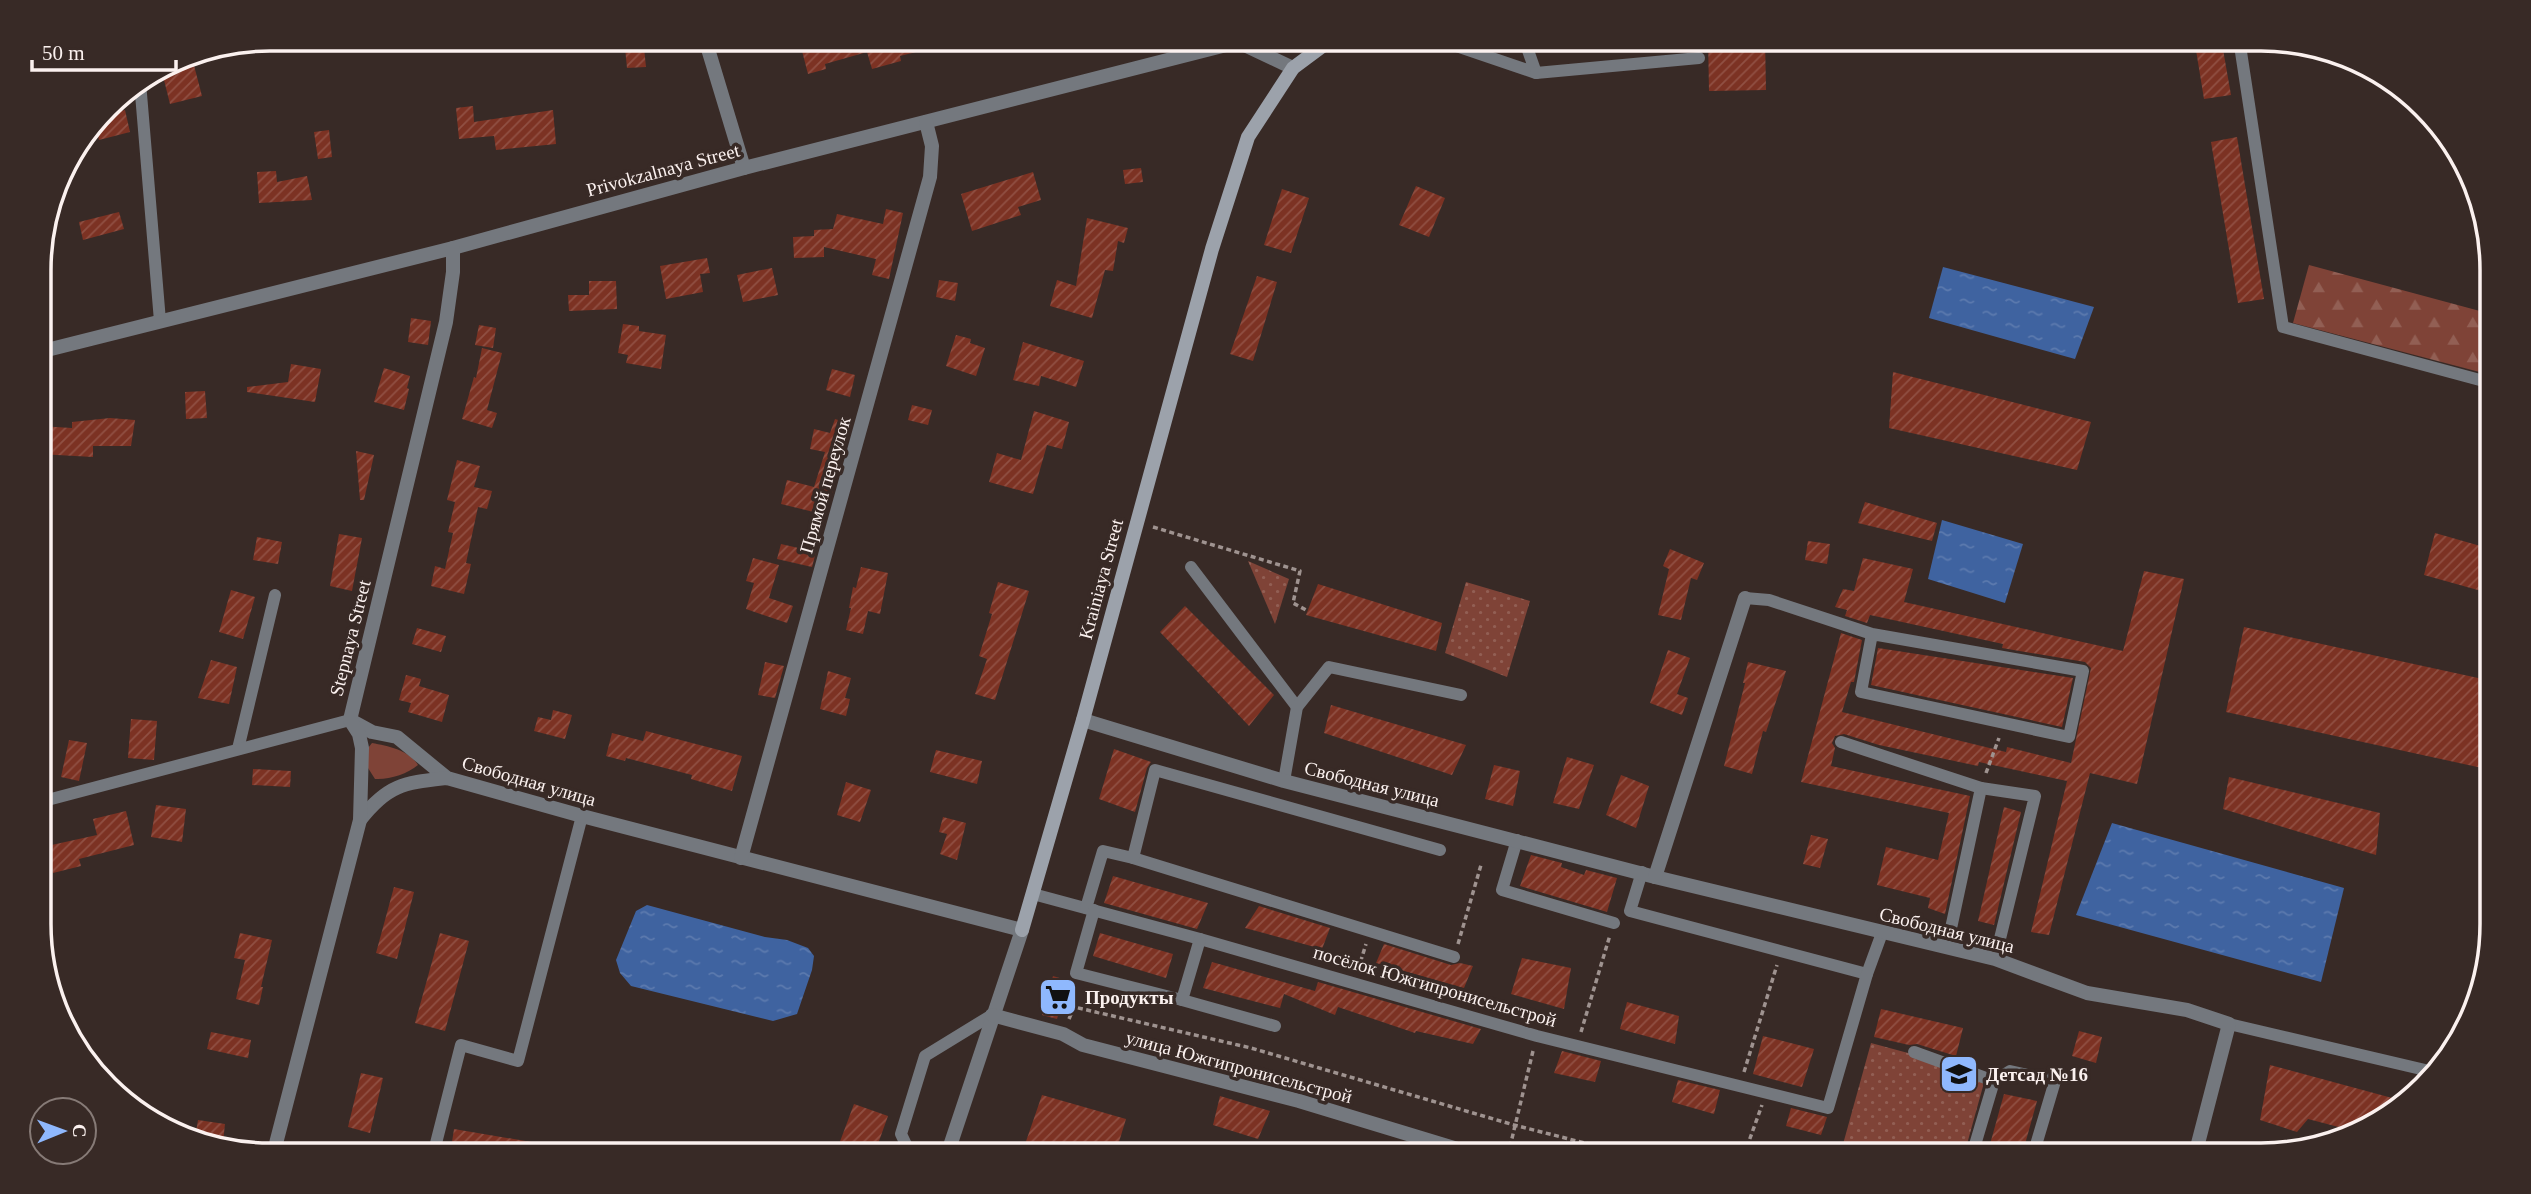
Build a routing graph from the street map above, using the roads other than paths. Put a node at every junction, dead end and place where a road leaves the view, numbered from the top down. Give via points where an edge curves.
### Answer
1 (709, 51) edge
2 (1203, 51) edge
3 (1257, 51) edge
4 (1315, 51) edge
5 (1473, 51) edge
6 (1528, 51) edge
7 (2241, 51) edge
8 (1699, 58) dead end
9 (1293, 68) junction
10 (1536, 73) junction
11 (141, 93) edge
12 (926, 122) junction
13 (744, 168) junction
14 (453, 248) junction
15 (160, 321) junction
16 (51, 349) edge
17 (2480, 380) edge
18 (1191, 567) dead end
19 (275, 595) dead end
20 (1745, 598) joint
21 (1872, 634) junction
22 (1461, 695) dead end
23 (1297, 707) junction
24 (350, 720) junction
25 (1083, 720) junction
26 (1840, 742) dead end
27 (238, 749) junction
28 (447, 778) junction
29 (1284, 781) junction
30 (1981, 788) junction
31 (51, 799) edge
32 (582, 816) junction
33 (360, 820) junction
34 (1517, 841) junction
35 (1440, 850) dead end
36 (741, 858) junction
37 (1133, 858) junction
38 (1648, 875) junction
39 (1033, 894) junction
40 (1090, 909) junction
41 (1614, 923) road end
42 (1022, 930) junction
43 (1882, 933) junction
44 (1200, 939) junction
45 (1947, 947) junction
46 (1454, 957) road end
47 (1995, 960) junction
48 (1867, 974) junction
49 (1182, 1000) junction
50 (992, 1015) junction
51 (2229, 1024) junction
52 (1275, 1026) dead end
53 (1914, 1052) dead end
54 (2424, 1070) edge
55 (1994, 1081) junction
56 (276, 1143) edge
57 (436, 1143) edge
58 (905, 1143) edge
59 (951, 1143) edge
60 (1437, 1143) edge
61 (1976, 1143) edge
62 (2037, 1143) edge
63 (2198, 1143) edge

1 - 13 street
2 - 12 street, Privokzalnaya Street
3 - 9 street, Privokzalnaya Street
4 - 9 street, Krainiaya Street
5 - 10 lane
6 - 10 lane
7 - 17 lane via 2283,327
8 - 10 lane
9 - 25 street, Krainiaya Street via 1248,137 1212,249
11 - 15 lane
12 - 13 street, Privokzalnaya Street
12 - 36 street, Прямой переулок via 932,146 930,177
13 - 14 street, Privokzalnaya Street
14 - 15 street, Privokzalnaya Street
14 - 24 street, Stepnaya Street via 446,322
15 - 16 street, Privokzalnaya Street
18 - 23 lane
19 - 27 lane
20 - 21 lane via 1769,600
20 - 38 street
21 - 21 lane via 1861,692 2069,737 2083,671
22 - 23 lane via 1329,667
23 - 29 lane
24 - 27 lane
24 - 28 street, Свободная улица via 372,732 397,737
24 - 33 street, Stepnaya Street via 362,748
25 - 29 street, Свободная улица
25 - 39 street, Krainiaya Street
26 - 30 lane
27 - 31 lane
28 - 32 street, Свободная улица
28 - 33 street via 409,782 376,799
29 - 34 street, Свободная улица
30 - 45 lane
30 - 47 lane via 2035,796
32 - 36 street, Свободная улица
32 - 57 lane via 518,1061 461,1045
33 - 56 street, Stepnaya Street
34 - 38 street, Свободная улица
34 - 41 lane via 1502,890
35 - 37 lane via 1155,770
36 - 42 street, Свободная улица
37 - 40 lane via 1102,851
37 - 46 lane
38 - 43 street, Свободная улица
38 - 48 lane via 1630,911
39 - 40 lane, посёлок Южгипронисельстрой
39 - 42 street, Krainiaya Street
40 - 44 lane, посёлок Южгипронисельстрой
40 - 49 lane via 1076,973
42 - 50 street, Krainiaya Street
43 - 45 street, Свободная улица
43 - 48 lane
44 - 48 lane, посёлок Южгипронисельстрой via 1537,1036 1828,1108
44 - 49 lane
45 - 47 street, Свободная улица
47 - 51 street, Свободная улица via 2087,993 2187,1010
49 - 52 lane
50 - 58 lane via 925,1055 901,1134
50 - 59 street, Krainiaya Street
50 - 60 street, улица Южгипронисельстрой via 1063,1034 1083,1045 1299,1101
51 - 54 lane
51 - 63 street
53 - 55 lane
55 - 61 lane
55 - 62 lane via 2010,1071 2055,1081

